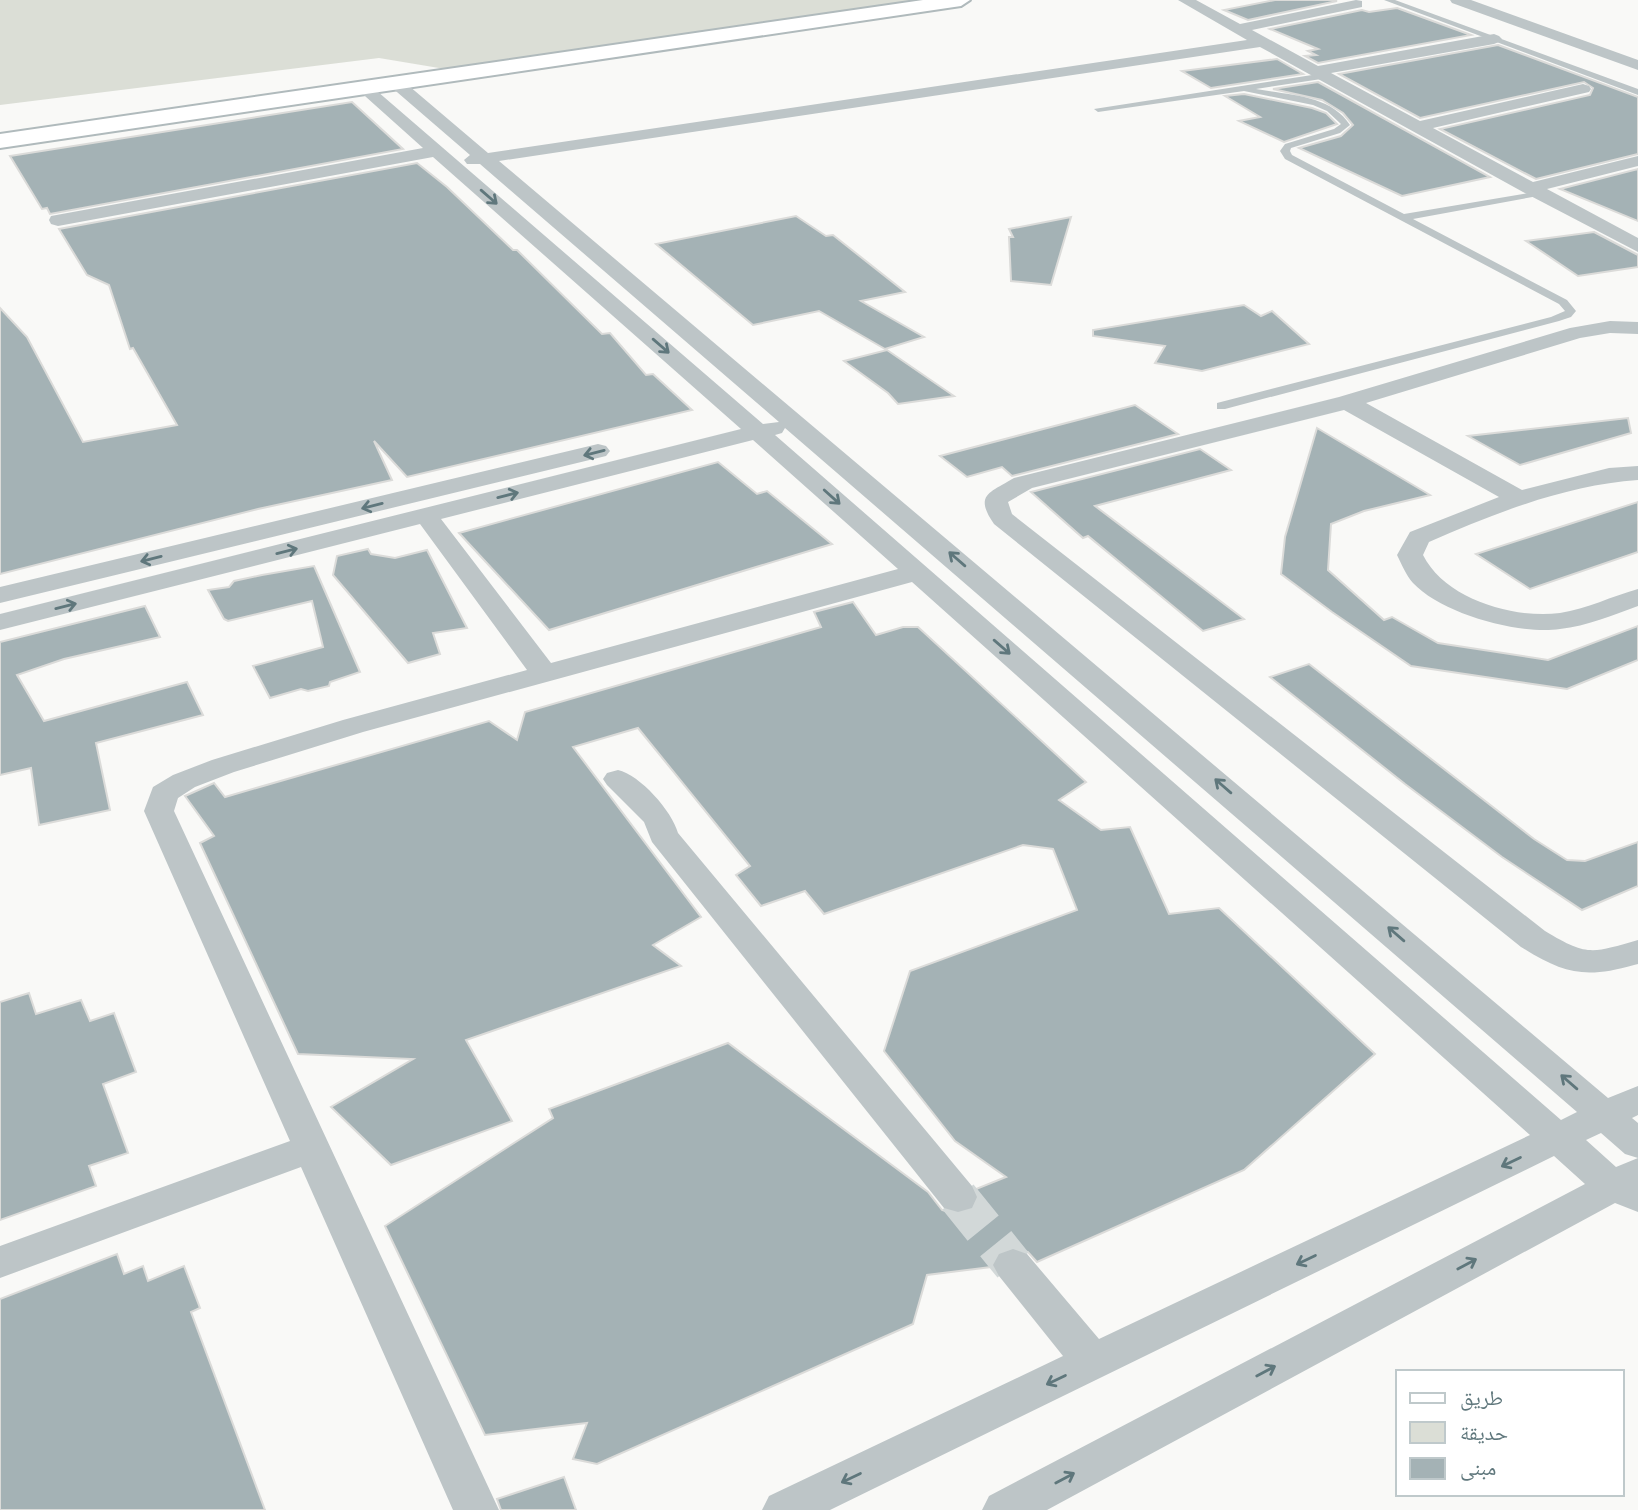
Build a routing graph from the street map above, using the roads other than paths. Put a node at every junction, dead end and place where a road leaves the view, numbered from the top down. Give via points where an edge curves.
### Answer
1 (961, 0) edge
2 (1185, 0) edge
3 (1388, 0) edge
4 (1457, 0) edge
5 (1489, 0) edge
6 (1357, 4) dead end
7 (1237, 29) junction
8 (1494, 39) junction
9 (1262, 42) junction
10 (1638, 52) edge
11 (1638, 65) edge
12 (1321, 74) junction
13 (396, 83) junction
14 (364, 88) junction
15 (1244, 88) junction
16 (1583, 89) dead end
17 (1638, 92) edge
18 (1098, 109) dead end
19 (1418, 126) junction
20 (0, 141) edge
21 (444, 158) junction
22 (485, 158) junction
23 (1638, 162) edge
24 (1533, 190) junction
25 (1401, 218) junction
26 (58, 220) dead end
27 (1638, 246) edge
28 (1638, 328) edge
29 (1347, 402) junction
30 (1221, 406) dead end
31 (788, 415) junction
32 (750, 424) junction
33 (1638, 472) edge
34 (1520, 498) junction
35 (426, 516) junction
36 (917, 572) junction
37 (0, 595) edge
38 (1638, 597) edge
39 (0, 622) edge
40 (545, 674) junction
41 (618, 779) dead end
42 (1638, 951) edge
43 (1622, 1107) edge
44 (1559, 1139) junction
45 (1638, 1144) edge
46 (313, 1148) junction
47 (1630, 1185) edge
48 (958, 1197) tunnel mouth
49 (0, 1262) edge
50 (1013, 1265) tunnel mouth
51 (1093, 1362) junction
52 (476, 1510) edge
53 (785, 1510) edge
54 (1005, 1510) edge

1 - 13 street
2 - 7 street
3 - 8 lane
4 - 11 street
5 - 10 street
6 - 7 street
7 - 9 street
8 - 12 street
8 - 17 lane
9 - 12 street
9 - 22 street
12 - 15 lane
12 - 19 street
13 - 14 street
13 - 22 street
14 - 20 street
14 - 21 street
15 - 18 lane
15 - 25 lane via 1321,104 1344,118 1346,125 1337,131 1288,146 1288,157
16 - 19 street
19 - 24 street
21 - 22 street
21 - 26 street
21 -> 32 street
22 - 31 street
23 - 24 street
24 - 25 lane
24 - 27 street
25 - 30 lane via 1563,302 1570,311 1555,319
28 - 29 street via 1577,332
29 - 34 street
29 - 42 street via 1023,484 996,499 996,508 1003,519 1533,939 1574,962 1615,961
31 - 32 street
43 -> 31 street
35 -> 32 street
32 -> 36 street
32 -> 37 street
33 - 34 street
34 - 38 street via 1419,537 1410,555 1423,578 1456,600 1497,615 1550,622
39 -> 35 street
35 - 40 street
36 - 40 street
36 -> 44 street
40 - 46 street via 223,766 164,794 159,811
41 - 48 street via 659,820 663,835
43 - 44 street
43 - 45 street
44 - 47 street
44 -> 51 street
46 - 49 street
46 - 52 street
54 -> 47 street
50 - 51 street
51 -> 53 street

